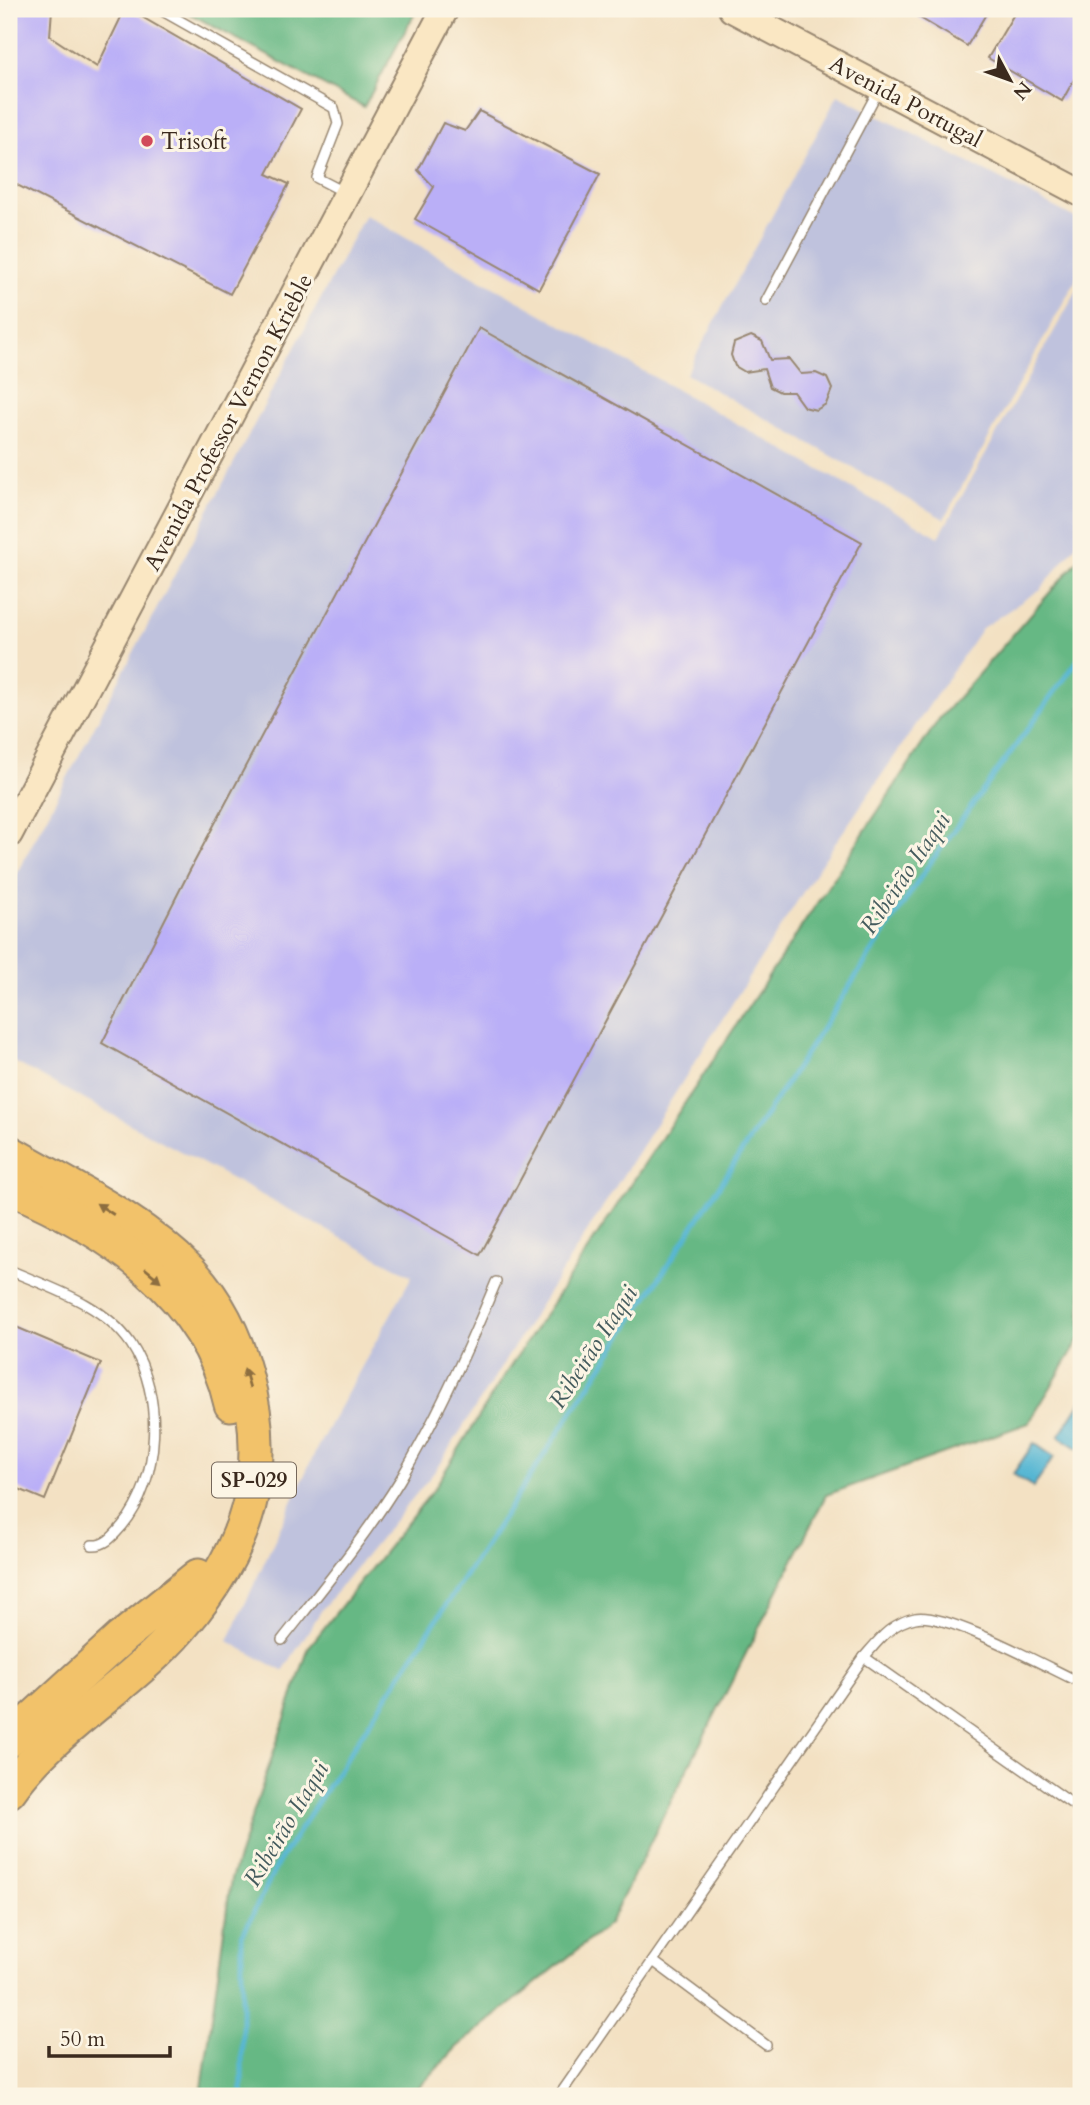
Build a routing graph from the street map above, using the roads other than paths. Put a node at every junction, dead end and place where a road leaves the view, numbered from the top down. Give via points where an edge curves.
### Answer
1 (159, 9) edge
2 (445, 9) edge
3 (732, 9) edge
4 (880, 87) junction
5 (1081, 193) edge
6 (348, 194) junction
7 (766, 301) dead end
8 (9, 834) edge
9 (9, 1152) edge
10 (9, 1187) edge
11 (9, 1270) edge
12 (496, 1282) dead end
13 (92, 1545) dead end
14 (198, 1576) junction
15 (282, 1640) dead end
16 (864, 1657) junction
17 (1081, 1683) edge
18 (9, 1740) edge
19 (9, 1760) edge
20 (9, 1791) edge
21 (1081, 1810) edge
22 (653, 1961) junction
23 (766, 2045) dead end
24 (559, 2096) edge

1 - 6 lane via 334,107 338,124 317,178
2 - 6 street, Avenida Professor Vernon Krieble
3 - 4 street, Avenida Portugal
4 - 5 street, Avenida Portugal
4 - 7 lane
6 - 8 street, Avenida Professor Vernon Krieble
20 -> 9 highway, SP-029 via 52,1742 180,1629 211,1590 250,1506 258,1453 254,1402 238,1348 217,1305 189,1270 101,1206
10 -> 14 highway, SP-029 via 76,1222 158,1277 187,1308 219,1364 231,1402 235,1469 214,1546
11 - 13 lane via 90,1307 130,1343 144,1369 153,1430 142,1494 113,1537
12 - 15 lane via 438,1413 398,1482 354,1548
14 - 18 highway, SP-029 via 121,1637
14 - 19 highway, SP-029 via 154,1627
16 - 17 lane via 889,1629 916,1617 948,1621
16 - 21 lane
16 - 22 lane
22 - 23 lane
22 - 24 lane

